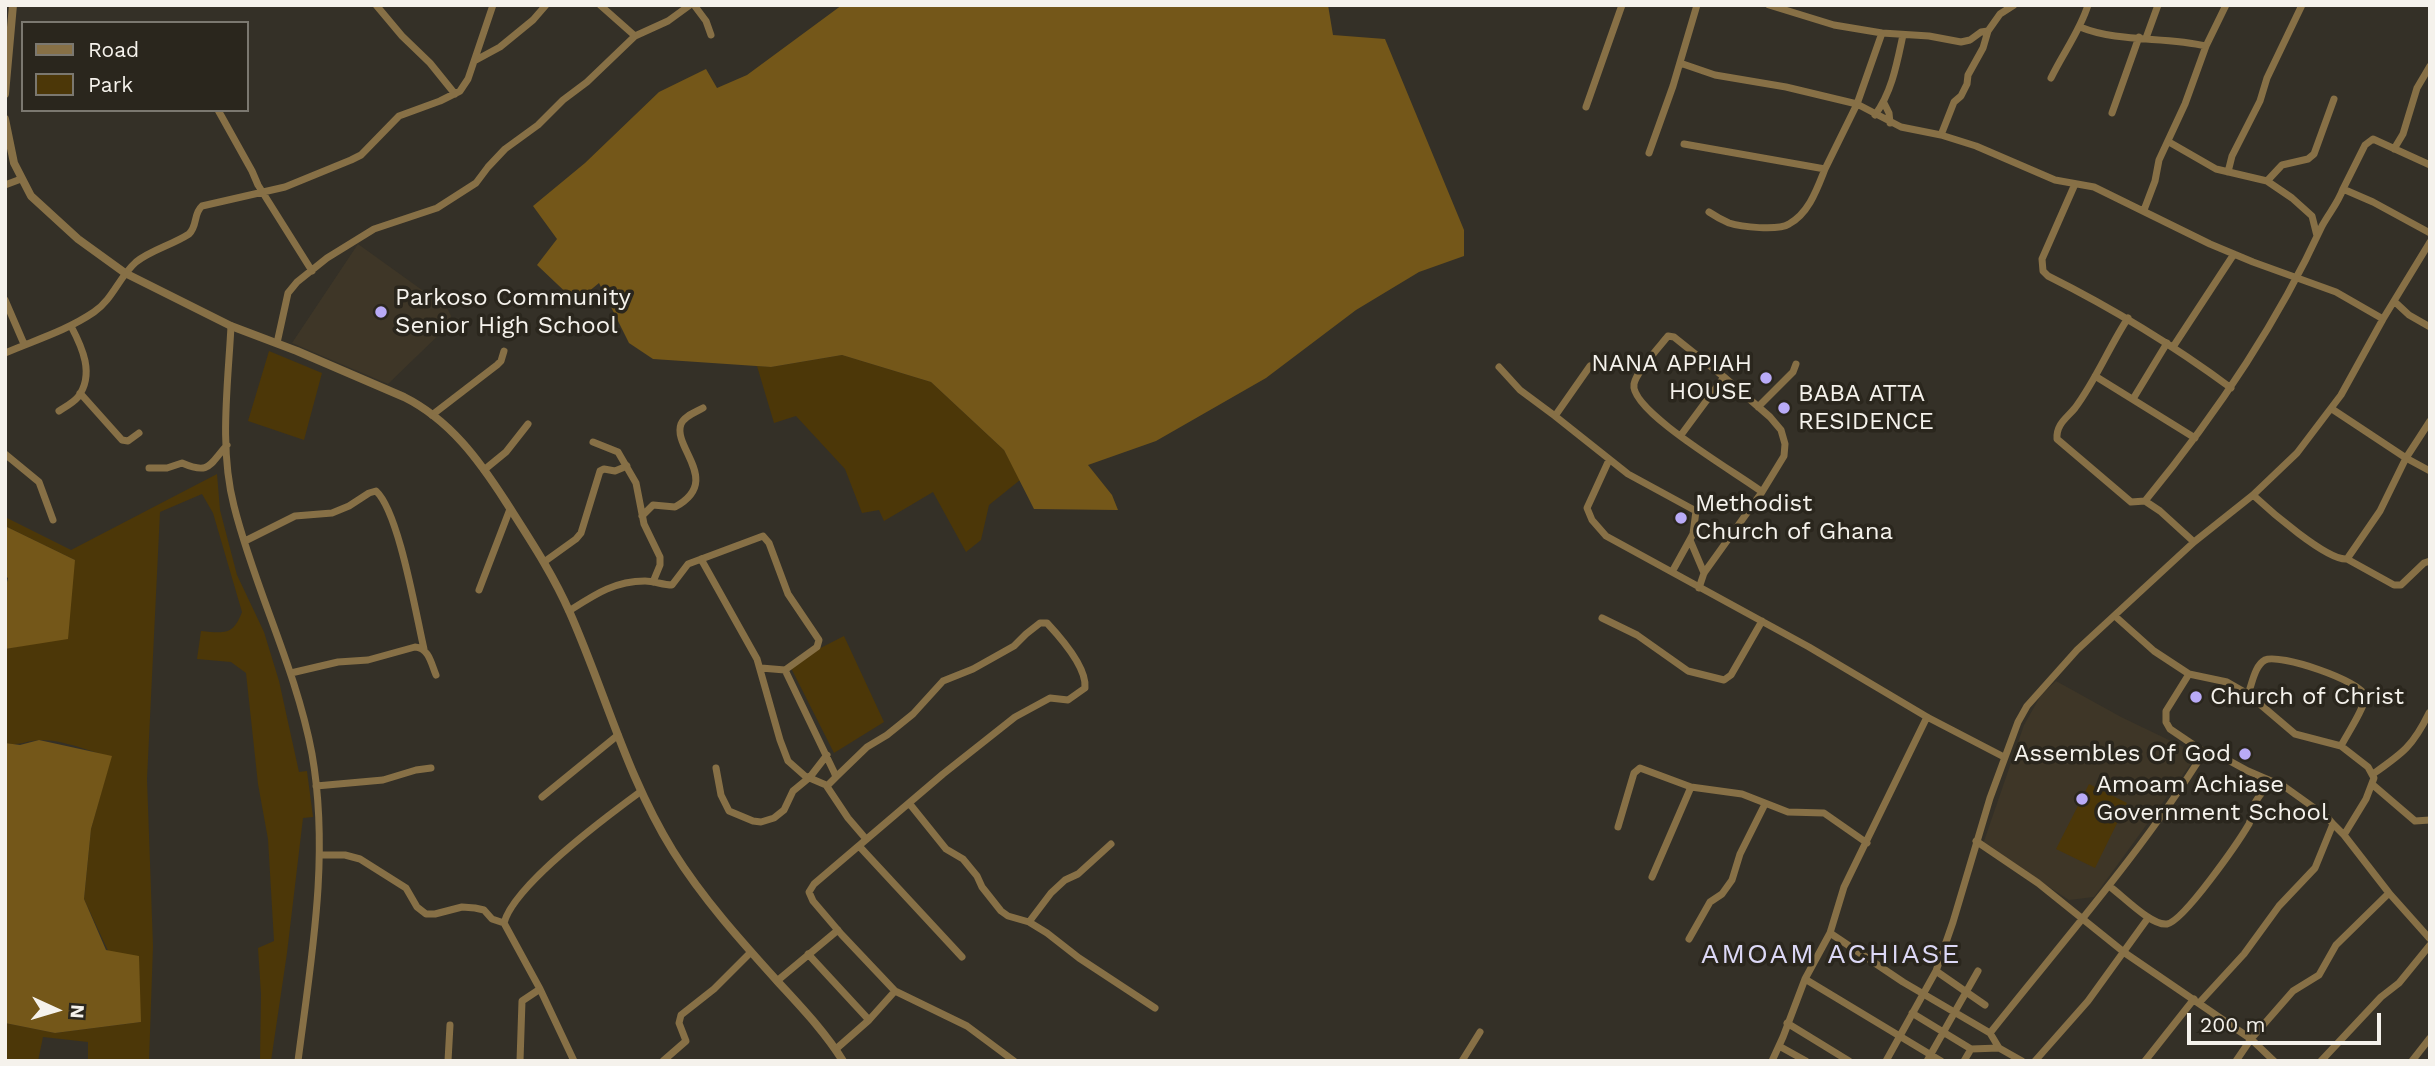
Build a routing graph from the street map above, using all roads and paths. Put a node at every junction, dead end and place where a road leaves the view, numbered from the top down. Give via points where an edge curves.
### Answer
1 (13, 5) edge
2 (376, 5) edge
3 (493, 5) edge
4 (546, 5) edge
5 (600, 5) edge
6 (692, 5) edge
7 (1622, 5) edge
8 (1698, 5) edge
9 (1770, 5) edge
10 (2014, 5) edge
11 (2088, 5) edge
12 (2158, 5) edge
13 (2226, 5) edge
14 (2302, 5) edge
15 (2080, 27) junction
16 (1988, 31) junction
17 (1882, 33) junction
18 (712, 34) dead end
19 (1903, 35) junction
20 (635, 36) junction
21 (2142, 37) junction
22 (2206, 46) junction
23 (475, 60) junction
24 (1679, 63) junction
25 (2430, 66) edge
26 (2051, 78) dead end
27 (5, 94) edge
28 (455, 94) junction
29 (2334, 99) dead end
30 (1884, 103) junction
31 (1857, 104) junction
32 (1586, 107) dead end
33 (219, 112) edge
34 (2112, 113) dead end
35 (1875, 115) junction
36 (5, 119) edge
37 (1890, 123) junction
38 (1941, 135) junction
39 (2169, 142) junction
40 (1684, 144) dead end
41 (2394, 149) junction
42 (1649, 153) dead end
43 (2430, 165) edge
44 (1825, 169) junction
45 (2228, 172) junction
46 (21, 179) junction
47 (2267, 181) junction
48 (2074, 184) junction
49 (5, 185) edge
50 (2343, 189) junction
51 (262, 194) junction
52 (2144, 210) junction
53 (1709, 212) dead end
54 (2312, 216) junction
55 (2327, 216) junction
56 (2430, 233) edge
57 (2318, 237) junction
58 (2430, 242) edge
59 (2234, 254) junction
60 (312, 271) junction
61 (125, 273) junction
62 (2298, 278) junction
63 (5, 300) edge
64 (2395, 302) junction
65 (2128, 318) junction
66 (2383, 319) junction
67 (71, 326) junction
68 (230, 326) junction
69 (2430, 327) edge
70 (277, 343) junction
71 (24, 344) junction
72 (2170, 345) junction
73 (504, 351) dead end
74 (5, 353) edge
75 (1796, 365) dead end
76 (1590, 366) dead end
77 (1499, 368) dead end
78 (2095, 376) junction
79 (1724, 377) junction
80 (2231, 388) junction
81 (80, 393) junction
82 (2133, 399) junction
83 (1758, 407) junction
84 (703, 408) dead end
85 (2332, 409) junction
86 (59, 411) dead end
87 (432, 415) junction
88 (1555, 416) junction
89 (2430, 421) edge
90 (528, 424) dead end
91 (139, 433) dead end
92 (1681, 435) junction
93 (2195, 438) junction
94 (593, 442) dead end
95 (227, 445) junction
96 (5, 454) edge
97 (2406, 458) junction
98 (1609, 460) junction
99 (627, 466) junction
100 (149, 468) dead end
101 (484, 470) junction
102 (2430, 471) edge
103 (1762, 492) junction
104 (2253, 495) junction
105 (2145, 501) junction
106 (510, 509) junction
107 (642, 516) junction
108 (53, 520) dead end
109 (1690, 540) junction
110 (245, 541) junction
111 (2194, 542) junction
112 (701, 559) junction
113 (2347, 559) junction
114 (2430, 561) edge
115 (544, 562) junction
116 (1672, 572) junction
117 (1704, 573) junction
118 (653, 582) junction
119 (1699, 588) junction
120 (479, 590) dead end
121 (569, 611) junction
122 (2116, 617) junction
123 (1602, 618) dead end
124 (1762, 621) junction
125 (424, 649) junction
126 (761, 668) junction
127 (785, 670) junction
128 (291, 673) junction
129 (2189, 674) junction
130 (436, 675) dead end
131 (2248, 694) junction
132 (2429, 713) edge
133 (1927, 718) junction
134 (618, 735) junction
135 (2342, 746) junction
136 (2204, 752) junction
137 (827, 755) junction
138 (2004, 757) junction
139 (431, 768) dead end
140 (716, 768) dead end
141 (2373, 774) junction
142 (836, 776) junction
143 (809, 778) junction
144 (2269, 780) junction
145 (2373, 785) junction
146 (316, 786) junction
147 (827, 786) junction
148 (1691, 787) junction
149 (640, 792) junction
150 (542, 797) dead end
151 (909, 803) junction
152 (1765, 804) junction
153 (2430, 820) edge
154 (2333, 824) junction
155 (1618, 827) dead end
156 (2344, 835) junction
157 (866, 839) junction
158 (1976, 841) junction
159 (1867, 843) junction
160 (1111, 844) dead end
161 (859, 846) junction
162 (320, 855) junction
163 (1652, 877) dead end
164 (2109, 886) junction
165 (2389, 893) junction
166 (2082, 918) junction
167 (2148, 918) junction
168 (1029, 922) junction
169 (504, 923) junction
170 (838, 930) junction
171 (1830, 933) junction
172 (1689, 939) dead end
173 (2430, 939) edge
174 (2430, 945) edge
175 (751, 952) junction
176 (2125, 953) junction
177 (808, 954) junction
178 (962, 957) dead end
179 (1936, 971) junction
180 (1978, 971) dead end
181 (1805, 979) junction
182 (777, 981) junction
183 (540, 989) junction
184 (895, 991) junction
185 (1965, 992) junction
186 (1923, 994) junction
187 (2197, 1001) junction
188 (1986, 1005) dead end
189 (1155, 1007) dead end
190 (1912, 1013) junction
191 (1953, 1013) junction
192 (869, 1020) junction
193 (1787, 1023) junction
194 (450, 1025) dead end
195 (1943, 1031) junction
196 (1480, 1032) dead end
197 (1990, 1032) junction
198 (1900, 1035) junction
199 (2430, 1038) edge
200 (2251, 1039) junction
201 (1779, 1046) junction
202 (1999, 1048) junction
203 (836, 1049) junction
204 (1971, 1049) junction
205 (671, 1054) junction
206 (1887, 1058) edge
207 (1929, 1058) edge
208 (298, 1061) edge
209 (448, 1061) edge
210 (520, 1061) edge
211 (574, 1061) edge
212 (663, 1061) edge
213 (677, 1061) edge
214 (843, 1061) edge
215 (1014, 1061) edge
216 (1462, 1061) edge
217 (1772, 1061) edge
218 (1806, 1061) edge
219 (1849, 1061) edge
220 (1897, 1061) edge
221 (1941, 1061) edge
222 (1964, 1061) edge
223 (2022, 1061) edge
224 (2035, 1061) edge
225 (2145, 1061) edge
226 (2235, 1061) edge
227 (2274, 1061) edge
228 (2321, 1061) edge
229 (2412, 1061) edge

1 - 27 street
2 - 28 street
3 - 23 street
4 - 23 street via 500,47
5 - 20 street
6 - 18 street
6 - 20 street
7 - 32 street
8 - 24 street
9 - 17 street via 1834,25
10 - 16 street via 2000,14
11 - 15 street
12 - 21 street
13 - 22 street
14 - 45 street
15 - 21 street
15 - 26 street
16 - 19 street via 1961,42
16 - 38 street
17 - 19 street
17 - 31 street
19 - 30 street
20 - 60 street via 538,125 505,149 476,183 437,208 374,229
21 - 22 street
21 - 34 street
22 - 39 street
23 - 28 street via 468,79
24 - 31 street via 1714,75
24 - 42 street
25 - 41 street
28 - 51 street via 399,116 361,155
29 - 47 street via 2314,154 2282,165
30 - 35 street
30 - 37 street
31 - 35 street
31 - 44 street
33 - 51 street
35 - 37 street
36 - 46 street
37 - 38 street
38 - 48 street
39 - 45 street via 2204,164
39 - 52 street
40 - 44 street
41 - 43 street
41 - 50 street via 2373,139 2365,145
44 - 53 street via 1810,204 1789,224 1747,226
45 - 47 street
46 - 49 street
46 - 61 street via 50,216
47 - 54 street
48 - 52 street via 2094,187
48 - 65 street via 2042,259 2043,271
50 - 55 street
50 - 56 street
51 - 60 street
51 - 61 street via 202,206 189,234
52 - 59 street
54 - 55 street
54 - 57 street
55 - 57 street
57 - 62 street
58 - 64 street
59 - 62 street
59 - 72 street
60 - 70 street via 288,293
61 - 67 street via 99,308
61 - 68 street
62 - 66 street via 2336,292
62 - 80 street
63 - 71 street
64 - 66 street
64 - 69 street
65 - 72 street
65 - 78 street
66 - 85 street
67 - 71 street
67 - 81 street via 86,358
68 - 70 street
68 - 95 street
70 - 87 street via 404,397
71 - 74 street
72 - 80 street
72 - 82 street
73 - 87 street via 497,365
75 - 83 street
76 - 88 street
77 - 88 street
78 - 82 street
78 - 105 street via 2059,425 2057,439 2131,502
79 - 83 street
79 - 92 street
79 - 92 street via 1671,336 1636,377 1637,398
80 - 93 street
81 - 86 street
81 - 91 street via 122,440
82 - 93 street
83 - 103 street via 1778,426 1785,444 1784,456
84 - 107 street via 684,419 680,427 694,464 691,495 676,507 653,505
85 - 97 street
85 - 104 street via 2297,453
87 - 101 street via 461,439
88 - 98 street
89 - 97 street
90 - 101 street
92 - 103 street
93 - 105 street
94 - 99 street via 618,452
95 - 100 street via 202,469 183,463
95 - 110 street via 234,505
96 - 108 street via 39,482
97 - 102 street
97 - 113 street via 2380,511
98 - 109 street via 1646,485 1692,507 1696,511
98 - 116 street via 1588,504 1588,514 1606,536
99 - 107 street via 637,485
99 - 115 street via 600,471 581,533
101 - 106 street
103 - 117 street
104 - 111 street
104 - 113 street via 2334,558
105 - 111 street
106 - 115 street
106 - 120 street
107 - 118 street via 660,557
109 - 116 street
109 - 117 street
110 - 125 street via 295,516 332,513 369,493 378,493 396,531
110 - 128 street
111 - 122 street
112 - 118 street via 688,564 672,584
112 - 126 street
112 - 127 street via 766,537 788,594 819,640 817,647
113 - 114 street via 2394,585 2401,585
115 - 121 street
116 - 119 street
117 - 119 street
118 - 121 street via 612,585
119 - 124 street
121 - 134 street
122 - 129 street
122 - 138 street via 2039,690 2018,722
123 - 124 street via 1637,635 1688,671 1724,680
124 - 133 street
125 - 128 street via 415,647
125 - 130 street
126 - 127 street
126 - 143 street via 785,755
127 - 137 street
128 - 146 street
129 - 131 street via 2227,682
129 - 136 street via 2166,711 2166,722
131 - 135 street via 2295,734
131 - 135 street via 2259,666 2271,659 2297,663 2349,682 2365,696
132 - 141 street via 2408,748
133 - 138 street
133 - 159 street
134 - 149 street
134 - 150 street
135 - 141 street
136 - 144 street
136 - 164 street via 2174,801
137 - 142 street
137 - 143 street
138 - 158 street
139 - 146 street via 383,780
140 - 143 street via 723,803 729,811 753,821 779,815 793,791
141 - 145 street
142 - 147 street
142 - 151 street via 913,714 943,681 989,661 1041,622 1047,623 1078,665 1085,688 1068,700 1051,698 1023,711
143 - 147 street
144 - 154 street via 2286,787
144 - 167 street via 2234,849 2178,917 2169,923
145 - 153 street via 2415,821
145 - 156 street
146 - 162 street
147 - 157 street
148 - 152 street via 1742,794
148 - 155 street via 1636,770
148 - 163 street
149 - 169 street via 528,884 509,908
149 - 175 street via 685,869
151 - 157 street
151 - 168 street via 946,849 963,859 1001,911
152 - 159 street via 1788,812 1824,813
152 - 172 street via 1732,880 1710,902
154 - 156 street
154 - 187 street via 2315,867 2244,954
156 - 165 street
157 - 161 street
158 - 166 street
158 - 179 street
159 - 171 street via 1844,887
160 - 168 street via 1051,893
161 - 170 street via 809,892
161 - 178 street
162 - 169 street via 360,859 406,888 426,914 475,908
162 - 208 street
164 - 166 street
164 - 167 street
165 - 173 street
165 - 200 street via 2336,945 2319,975 2293,991
166 - 176 street
166 - 197 street
167 - 176 street
168 - 189 street
169 - 183 street
170 - 177 street
170 - 184 street
171 - 181 street
171 - 186 street
174 - 228 street
175 - 182 street
175 - 205 street via 681,1016 687,1040
176 - 187 street
176 - 224 street
177 - 182 street
177 - 192 street
179 - 185 street
179 - 186 street
180 - 185 street
181 - 193 street
181 - 198 street
182 - 203 street
183 - 210 street via 522,1001
183 - 211 street
184 - 192 street
184 - 215 street via 967,1026
185 - 188 street
185 - 191 street
186 - 190 street
186 - 191 street
187 - 200 street
187 - 225 street
190 - 195 street
190 - 198 street
191 - 195 street
191 - 197 street
192 - 203 street
193 - 201 street
193 - 219 street
194 - 209 street
195 - 204 street
195 - 207 street
196 - 216 street
197 - 202 street
198 - 206 street
198 - 207 street
199 - 229 street
200 - 226 street
200 - 227 street
201 - 217 street
201 - 218 street
202 - 204 street
202 - 223 street
203 - 214 street
204 - 222 street
205 - 212 street
205 - 213 street
206 - 220 street
207 - 221 street

